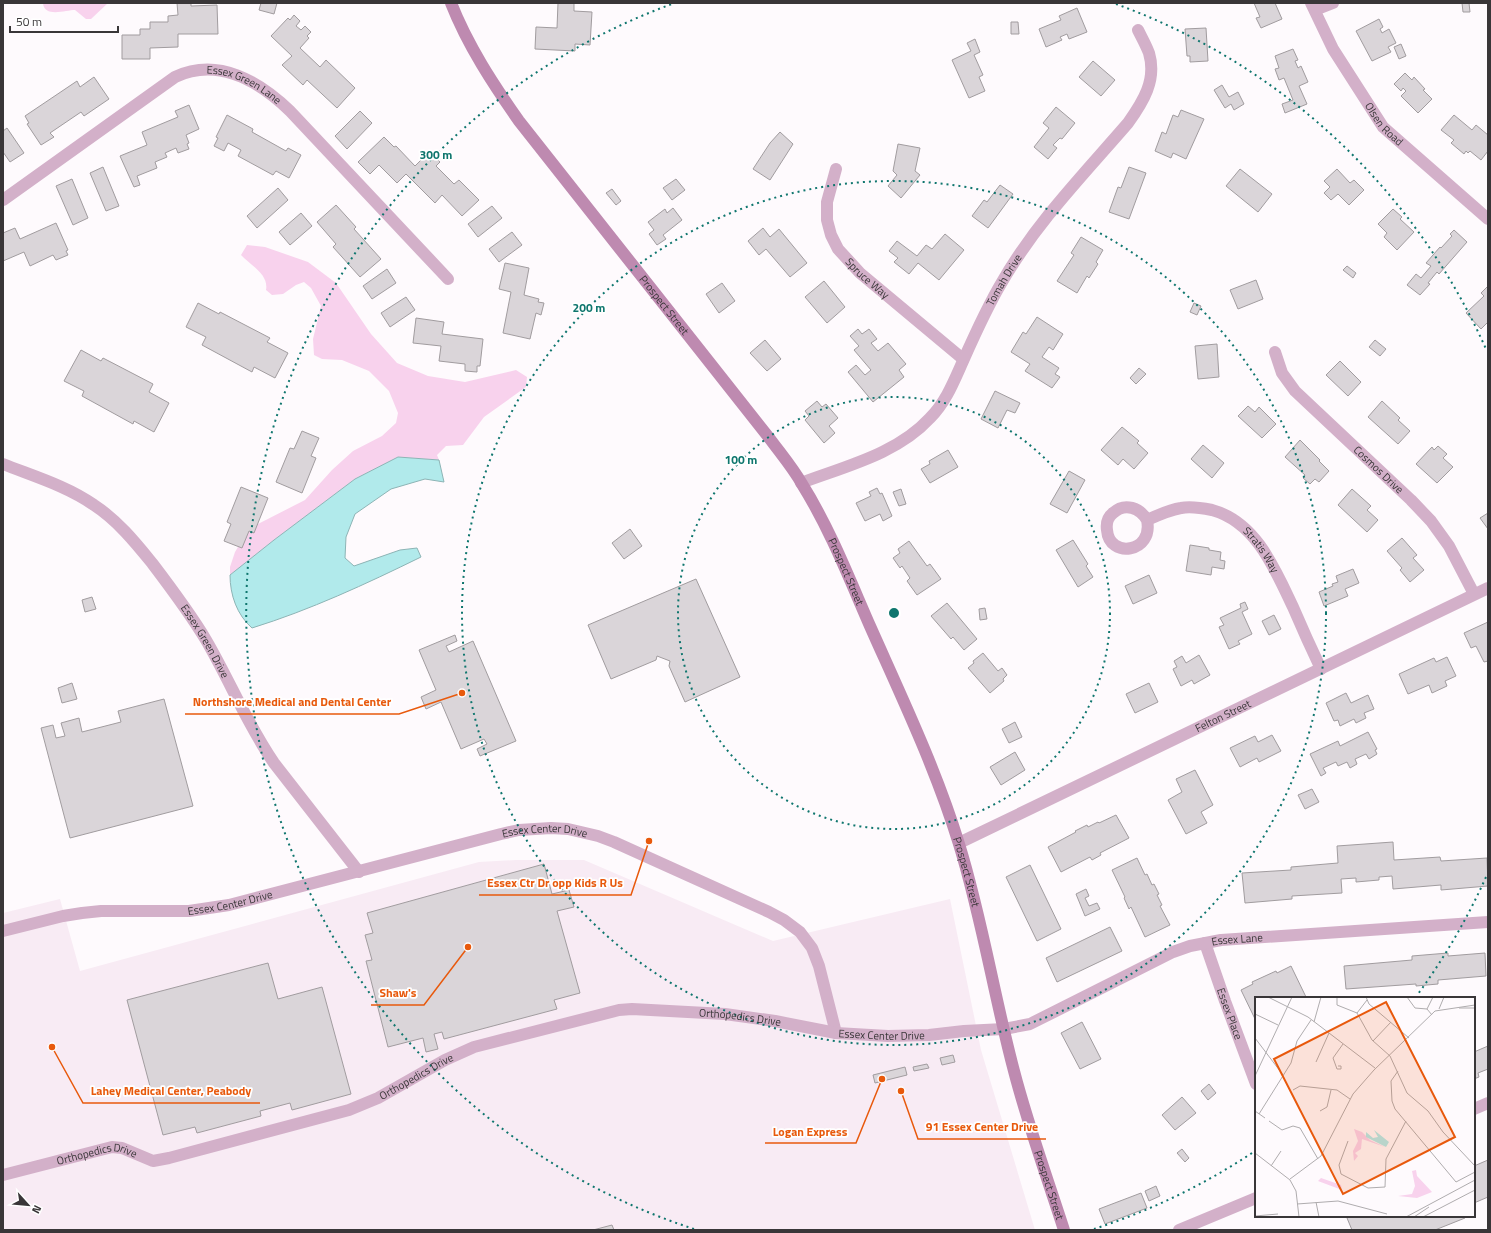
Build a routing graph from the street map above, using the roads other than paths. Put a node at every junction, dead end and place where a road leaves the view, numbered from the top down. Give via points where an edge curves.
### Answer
1 (451, 3) edge
2 (1334, 3) edge
3 (1313, 6) edge
4 (1138, 30) dead end
5 (836, 169) dead end
6 (3, 200) edge
7 (1488, 220) edge
8 (448, 278) dead end
9 (1275, 352) dead end
10 (963, 359) junction
11 (3, 464) edge
12 (801, 483) junction
13 (1147, 520) dead end
14 (1488, 588) edge
15 (1474, 594) junction
16 (1321, 669) junction
17 (959, 843) junction
18 (358, 872) junction
19 (1488, 922) edge
20 (3, 931) edge
21 (1205, 943) junction
22 (1004, 1029) junction
23 (836, 1033) junction
24 (1255, 1081) edge
25 (1488, 1103) edge
26 (1475, 1109) edge
27 (3, 1175) edge
28 (1255, 1198) edge
29 (1064, 1230) edge
30 (1179, 1230) edge

1 - 12 street, Prospect Street via 483,68 519,121 770,439
2 - 3 street
3 - 7 street, Olsen Road via 1333,49 1383,127
4 - 10 street, Tomah Drive via 1151,63 1151,78 1140,105 1128,123 1018,255
5 - 10 street, Spruce Way via 827,202 827,220 838,249 860,274
6 - 8 street, Essex Green Lane via 175,77 188,71 222,72 241,77 274,95
9 - 15 street, Cosmos Drive via 1282,373 1295,391 1431,521 1449,546
10 - 12 street, Tomah Drive via 941,405 917,431 873,457
11 - 18 street, Essex Green Drive via 61,487 93,504 108,515 143,552 193,618 261,744
12 - 17 street, Prospect Street via 829,533 901,696 944,799
13 - 16 street, Stratis Way via 1182,507 1203,508 1222,513 1241,524 1274,566
14 - 15 street, Felton Street
15 - 16 street, Felton Street
16 - 17 street, Felton Street
17 - 22 street, Prospect Street
18 - 20 street, Essex Center Drive via 208,909 88,912
18 - 23 street, Essex Center Drive via 519,830 568,829 598,836 769,912 800,932 812,948 819,966
19 - 21 street, Essex Lane
21 - 22 street, Essex Lane via 1173,952 1030,1024
21 - 24 street, Essex Place
22 - 23 street, Essex Center Drive via 888,1036
22 - 29 street, Prospect Street via 1035,1146
23 - 27 street, Orthopedics Drive via 725,1014 619,1010 474,1047 445,1060 378,1098 349,1110 307,1122 153,1161 122,1148 112,1147
25 - 26 street
28 - 30 street

